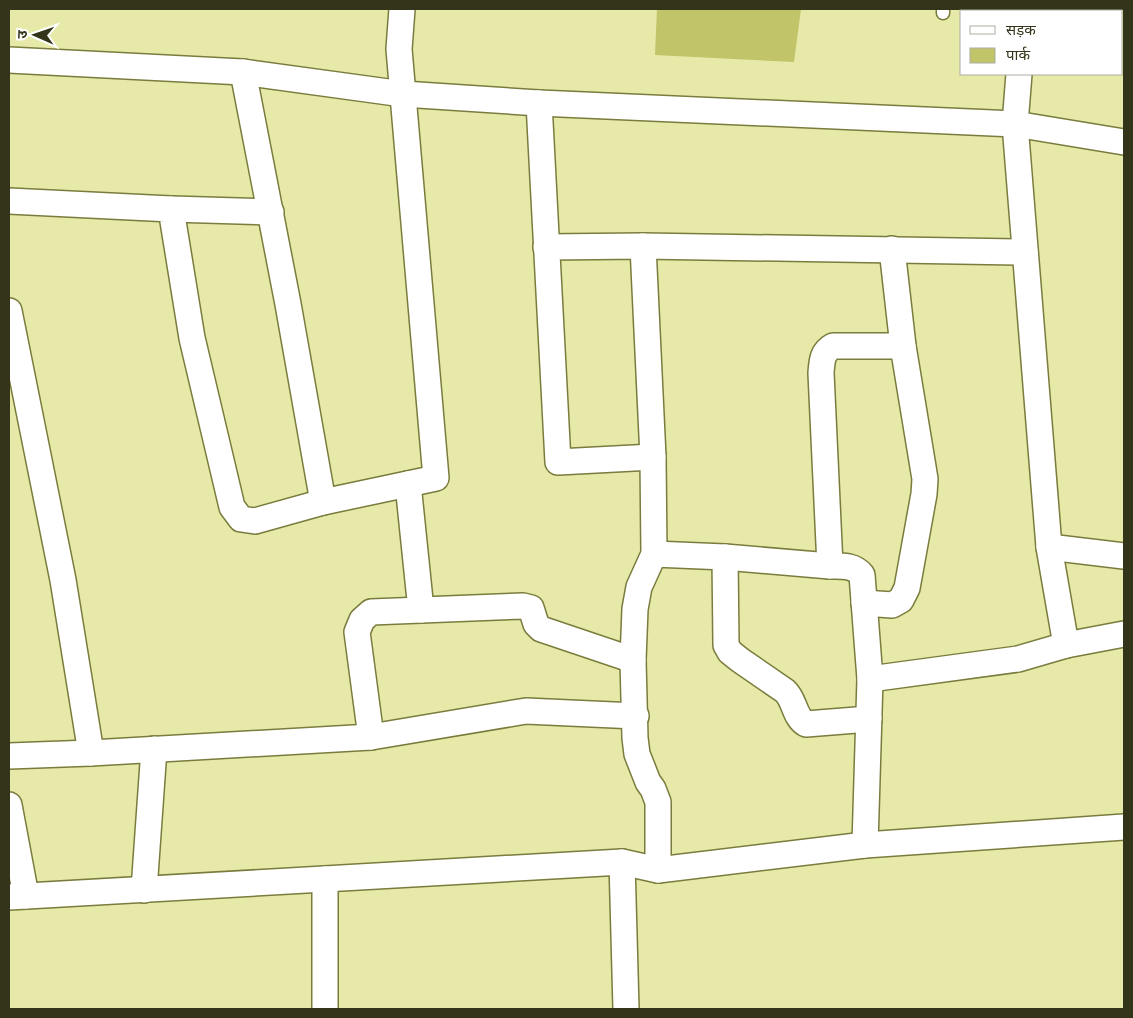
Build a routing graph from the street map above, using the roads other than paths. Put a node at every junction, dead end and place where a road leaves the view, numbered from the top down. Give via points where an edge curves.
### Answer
1 (402, 16) edge
2 (9, 60) edge
3 (244, 72) junction
4 (1019, 75) edge
5 (403, 94) junction
6 (539, 103) junction
7 (1015, 124) junction
8 (1124, 142) edge
9 (9, 201) edge
10 (171, 210) junction
11 (271, 212) junction
12 (643, 246) junction
13 (546, 247) junction
14 (892, 249) junction
15 (1025, 252) junction
16 (9, 311) edge
17 (903, 346) junction
18 (653, 457) junction
19 (408, 484) junction
20 (323, 502) junction
21 (1049, 547) junction
22 (654, 554) junction
23 (1124, 556) edge
24 (724, 557) junction
25 (830, 566) junction
26 (864, 603) junction
27 (421, 610) junction
28 (1124, 634) edge
29 (1066, 645) junction
30 (633, 660) junction
31 (870, 678) junction
32 (636, 716) junction
33 (869, 719) junction
34 (371, 737) junction
35 (154, 749) junction
36 (91, 753) junction
37 (9, 756) edge
38 (9, 805) edge
39 (1124, 827) edge
40 (865, 845) junction
41 (622, 862) junction
42 (658, 870) junction
43 (325, 879) junction
44 (144, 890) junction
45 (17, 896) edge
46 (325, 1009) edge
47 (626, 1009) edge

1 - 5 street via 399,49
2 - 3 street
3 - 5 street
3 - 11 street
4 - 7 street
5 - 6 street
5 - 19 street via 436,478
6 - 7 street
6 - 13 street
7 - 8 street
7 - 15 street
9 - 10 street
10 - 11 street
10 - 20 street via 192,338 232,507 241,519 255,521
11 - 20 street
12 - 13 street
12 - 14 street
12 - 18 street
13 - 18 street via 558,462
14 - 15 street
14 - 17 street
15 - 21 street
16 - 36 street via 63,580
17 - 25 street via 833,346 822,358
17 - 26 street via 925,479 924,494 907,588 901,600 892,605
18 - 22 street
19 - 20 street
19 - 27 street
21 - 23 street
21 - 29 street
22 - 24 street
22 - 30 street via 636,602
24 - 25 street
24 - 33 street via 725,632 730,652 785,691 800,721 806,724
25 - 26 street via 857,569 862,575
26 - 31 street
27 - 30 street via 523,606 531,608 540,629
27 - 34 street via 371,612 362,620 357,632
28 - 29 street
29 - 31 street via 1018,660
30 - 32 street
31 - 33 street
32 - 34 street via 526,711
32 - 42 street via 637,754 658,802
33 - 40 street
34 - 35 street
35 - 36 street
35 - 44 street
36 - 37 street
38 - 45 street
39 - 40 street
40 - 42 street
41 - 42 street
41 - 43 street
41 - 47 street
43 - 44 street
43 - 46 street
44 - 45 street

